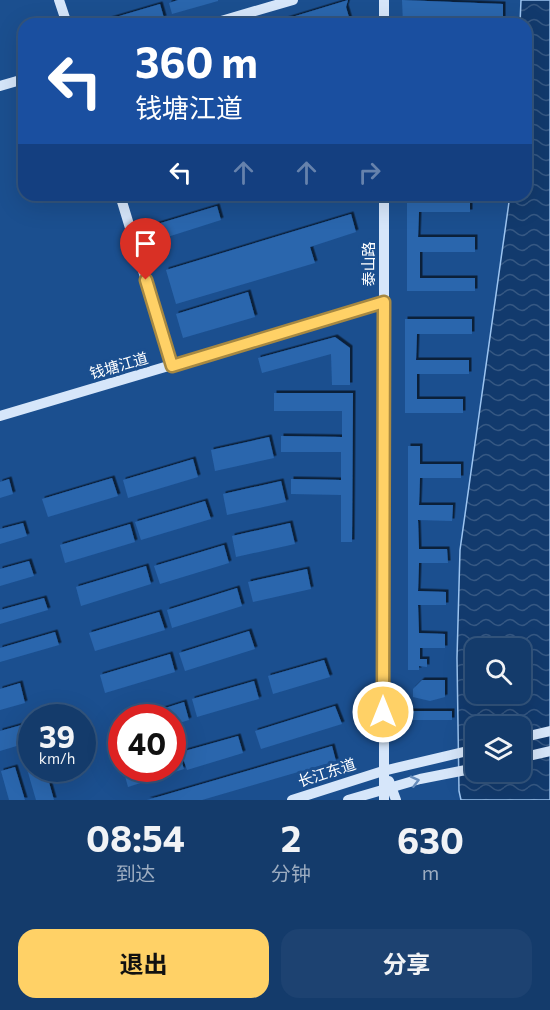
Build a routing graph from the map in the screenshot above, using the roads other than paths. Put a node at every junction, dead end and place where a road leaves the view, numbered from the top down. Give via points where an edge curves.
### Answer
1 (59, 0) edge
2 (293, 0) edge
3 (384, 0) edge
4 (65, 18) edge
5 (232, 18) edge
6 (384, 18) edge
7 (18, 81) edge
8 (0, 86) edge
9 (122, 201) edge
10 (384, 201) edge
11 (384, 302) junction
12 (172, 366) junction
13 (0, 416) edge
14 (550, 731) edge
15 (531, 735) edge
16 (550, 751) edge
17 (465, 752) edge
18 (531, 755) edge
19 (465, 770) edge
20 (383, 771) junction
21 (393, 787) junction
22 (383, 795) edge
23 (292, 800) edge
24 (348, 800) edge
25 (396, 800) edge

1 - 4 street
2 - 5 street
3 - 6 street
7 - 8 street
9 - 12 street
10 - 11 street, 泰山路
11 - 12 street, 钱塘江道
11 - 20 street, 泰山路
12 - 13 street, 钱塘江道
14 - 15 street
16 - 18 street
17 - 20 street, 长江东道
21 -> 19 street
20 - 21 street
20 - 22 street, 泰山路
20 - 23 street, 长江东道
21 - 22 street
21 - 25 street
22 - 24 street

